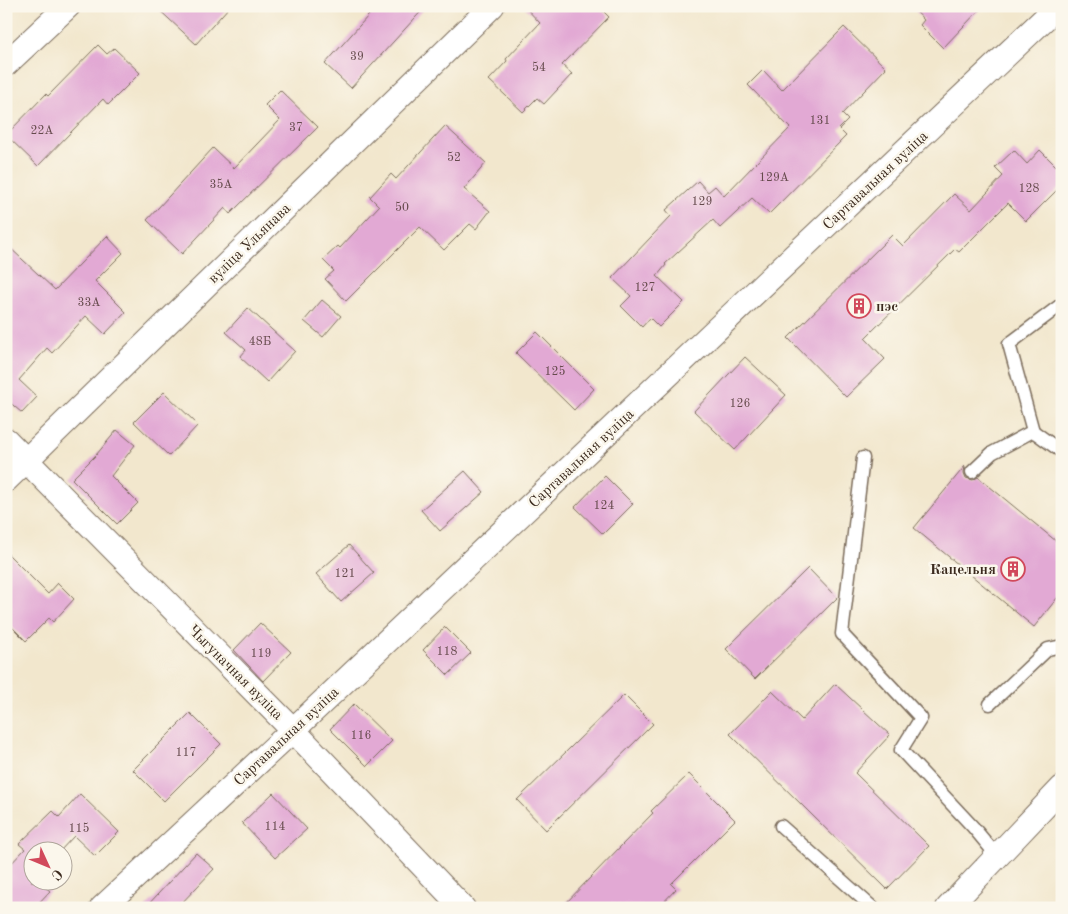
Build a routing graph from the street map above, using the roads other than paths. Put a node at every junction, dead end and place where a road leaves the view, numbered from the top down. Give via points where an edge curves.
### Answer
1 (68, 6) edge
2 (492, 6) edge
3 (1058, 6) edge
4 (6, 64) edge
5 (1062, 304) edge
6 (1033, 431) junction
7 (6, 440) edge
8 (1062, 452) edge
9 (863, 458) dead end
10 (27, 460) junction
11 (972, 472) dead end
12 (6, 480) edge
13 (1062, 646) edge
14 (990, 704) dead end
15 (293, 730) junction
16 (1062, 788) edge
17 (781, 826) dead end
18 (997, 856) junction
19 (102, 908) edge
20 (463, 908) edge
21 (873, 908) edge
22 (948, 908) edge

1 - 4 street
2 - 10 street, вуліца Ульянава
3 - 15 street, Сартавальная вуліца
5 - 6 lane via 1009,344
6 - 8 lane
6 - 11 lane via 992,453
7 - 10 street, Чыгуначная вуліца
9 - 18 lane via 842,634 921,718 901,750
10 - 12 street, вуліца Ульянава
10 - 15 street, Чыгуначная вуліца
13 - 14 lane via 1048,649
15 - 19 street, Сартавальная вуліца
15 - 20 street, Чыгуначная вуліца
16 - 18 street
17 - 21 lane
18 - 22 street

